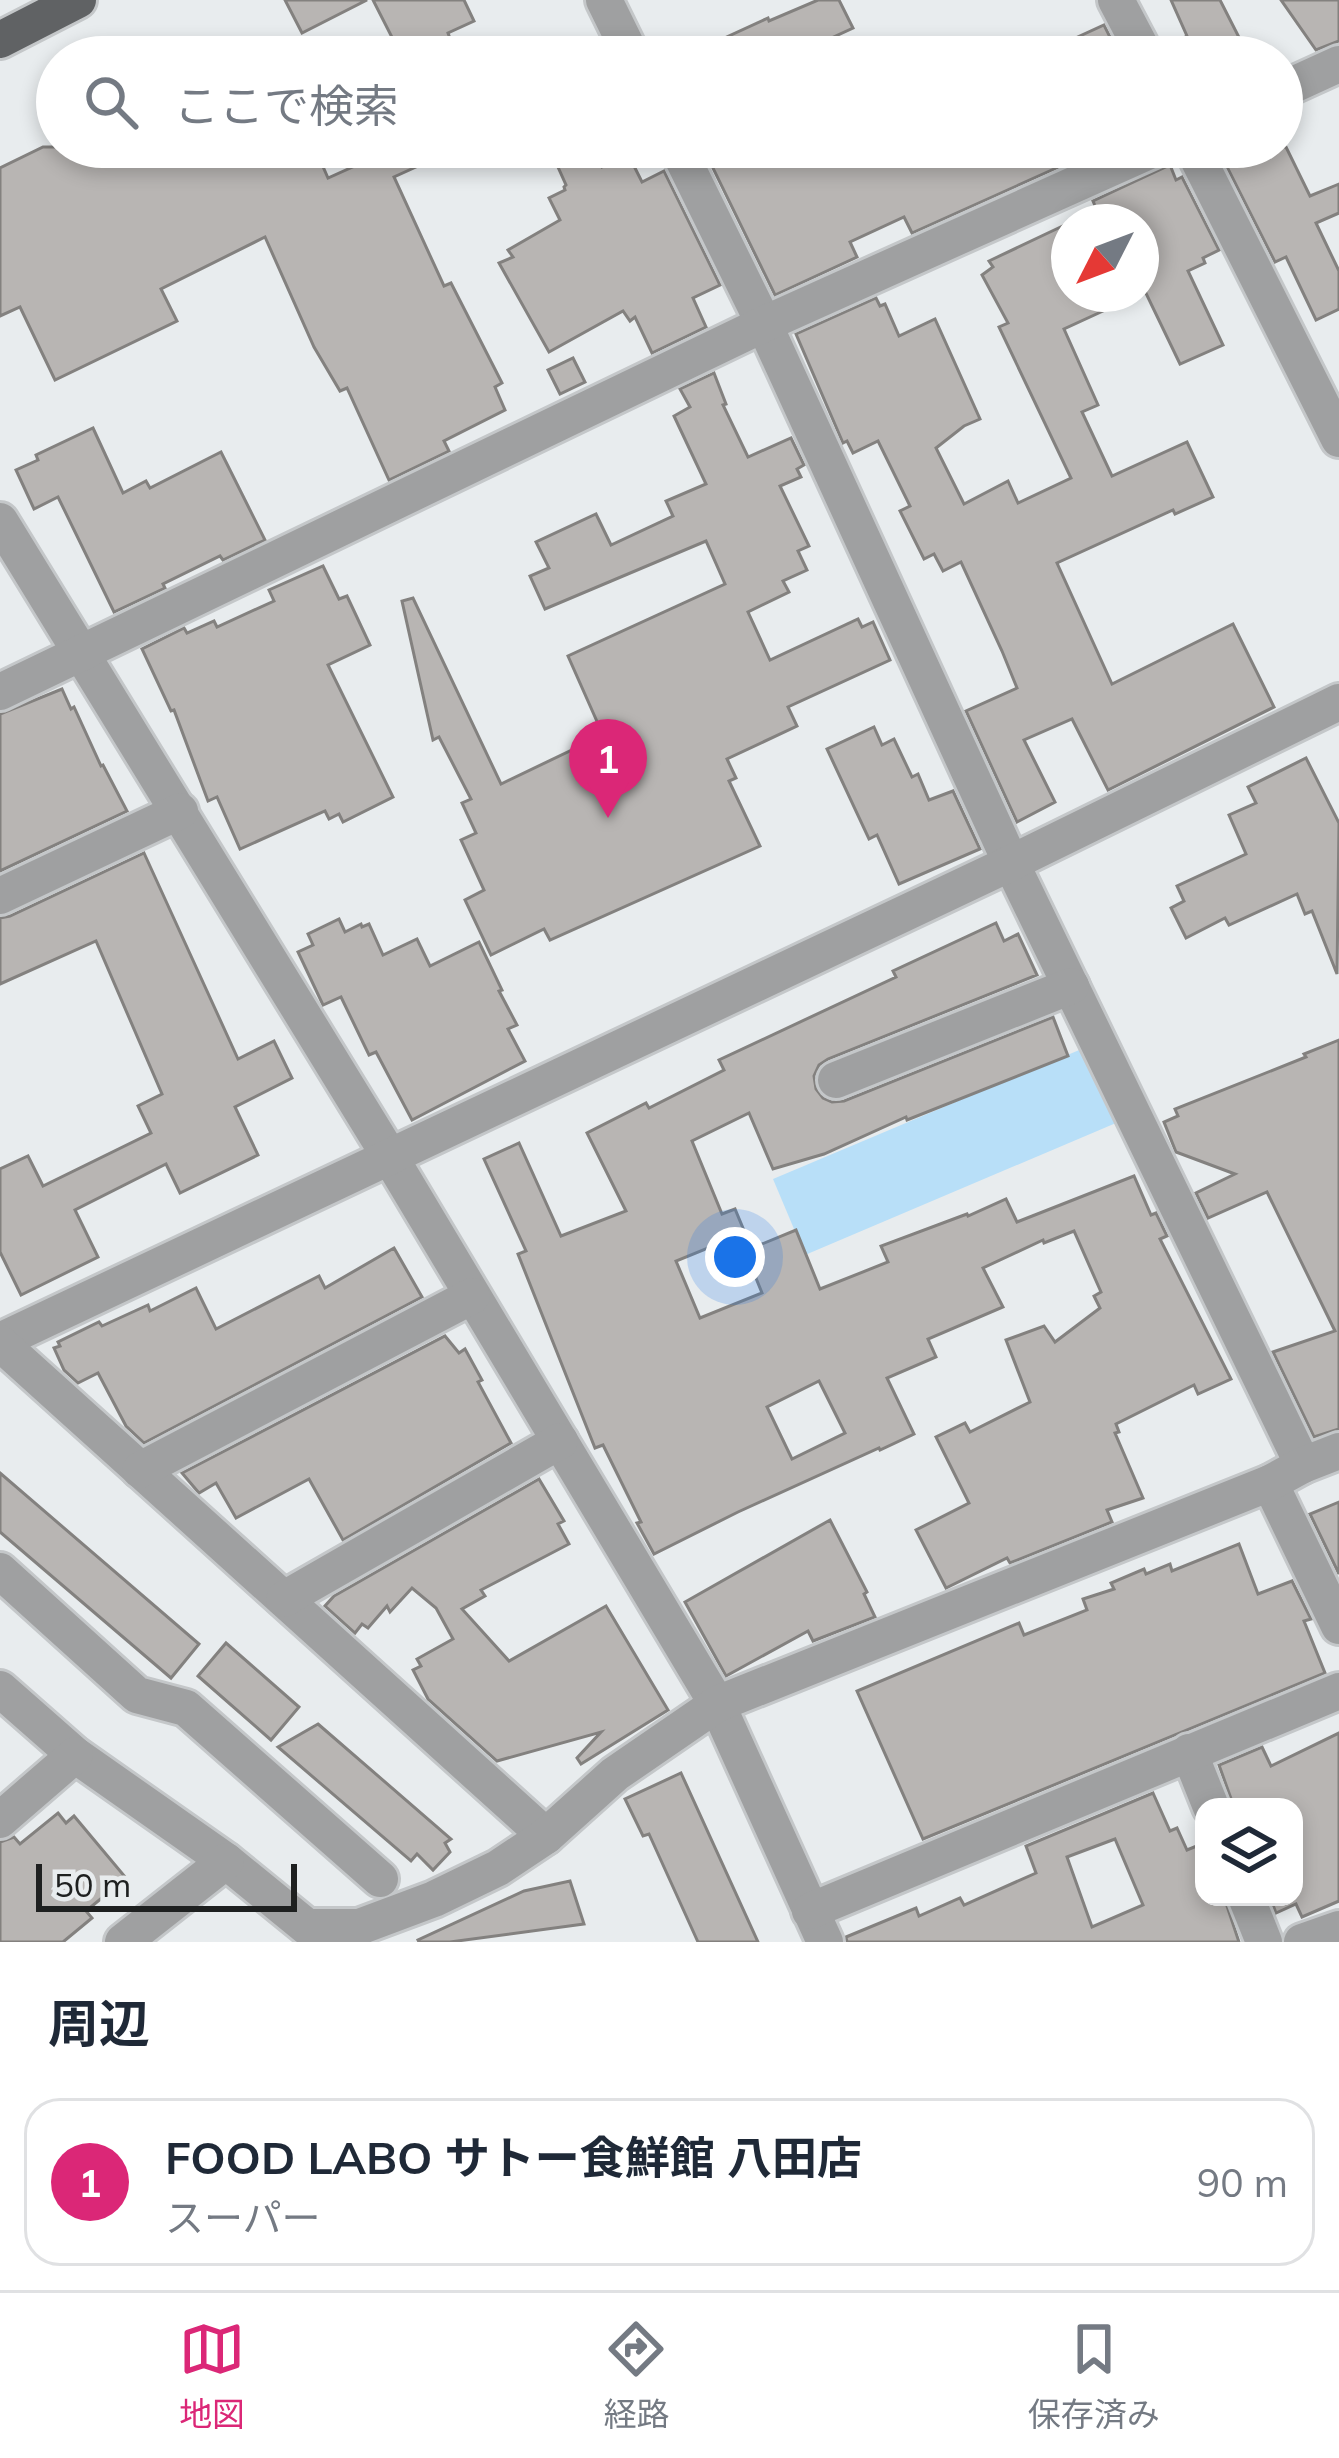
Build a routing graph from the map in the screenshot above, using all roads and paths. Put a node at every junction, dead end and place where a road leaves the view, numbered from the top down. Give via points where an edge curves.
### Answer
1 (78, 0) edge
2 (604, 0) edge
3 (1116, 0) edge
4 (622, 36) edge
5 (1135, 36) edge
6 (0, 40) edge
7 (1339, 64) edge
8 (1303, 80) edge
9 (686, 168) edge
10 (1111, 168) edge
11 (1203, 168) edge
12 (764, 324) junction
13 (1339, 439) edge
14 (0, 520) edge
15 (80, 652) junction
16 (0, 692) edge
17 (1339, 701) edge
18 (180, 811) junction
19 (1011, 863) junction
20 (0, 896) edge
21 (1071, 986) junction
22 (836, 1080) dead end
23 (390, 1157) junction
24 (472, 1296) junction
25 (0, 1342) edge
26 (560, 1441) junction
27 (1339, 1451) edge
28 (1304, 1465) junction
29 (140, 1470) junction
30 (1270, 1483) junction
31 (0, 1571) edge
32 (284, 1599) junction
33 (1339, 1625) edge
34 (0, 1689) edge
35 (1339, 1691) edge
36 (718, 1704) junction
37 (1189, 1752) junction
38 (75, 1755) junction
39 (1207, 1798) edge
40 (0, 1820) edge
41 (546, 1835) junction
42 (226, 1861) junction
43 (380, 1879) dead end
44 (1250, 1906) edge
45 (818, 1926) edge
46 (1339, 1929) edge
47 (359, 1935) edge
48 (123, 1942) edge
49 (1264, 1942) edge
50 (1302, 1942) edge

1 - 6 main road
2 - 4 street
3 - 5 street
7 - 8 street
9 - 12 street
10 - 12 street
11 - 13 street
12 - 15 street
12 - 19 street
14 - 15 street
15 - 16 street
15 - 18 street
17 - 19 street
18 - 20 street
18 - 23 street
19 - 21 street
19 - 23 street
21 - 22 street
21 - 28 street
23 - 24 street
23 - 25 street
24 - 26 street
24 - 29 street
25 - 29 street
26 - 32 street
26 - 36 street
27 - 28 street
28 - 30 street
29 - 32 street
30 - 33 street
30 - 36 street
31 - 43 street via 137,1695 186,1708
32 - 41 street
34 - 38 street
35 - 37 street
36 - 41 street via 615,1774
36 - 45 street
37 - 39 street
37 - 45 street
38 - 40 street
38 - 42 street
41 - 47 street via 498,1868
42 - 47 street via 307,1927
42 - 48 street
44 - 49 street
46 - 50 street

